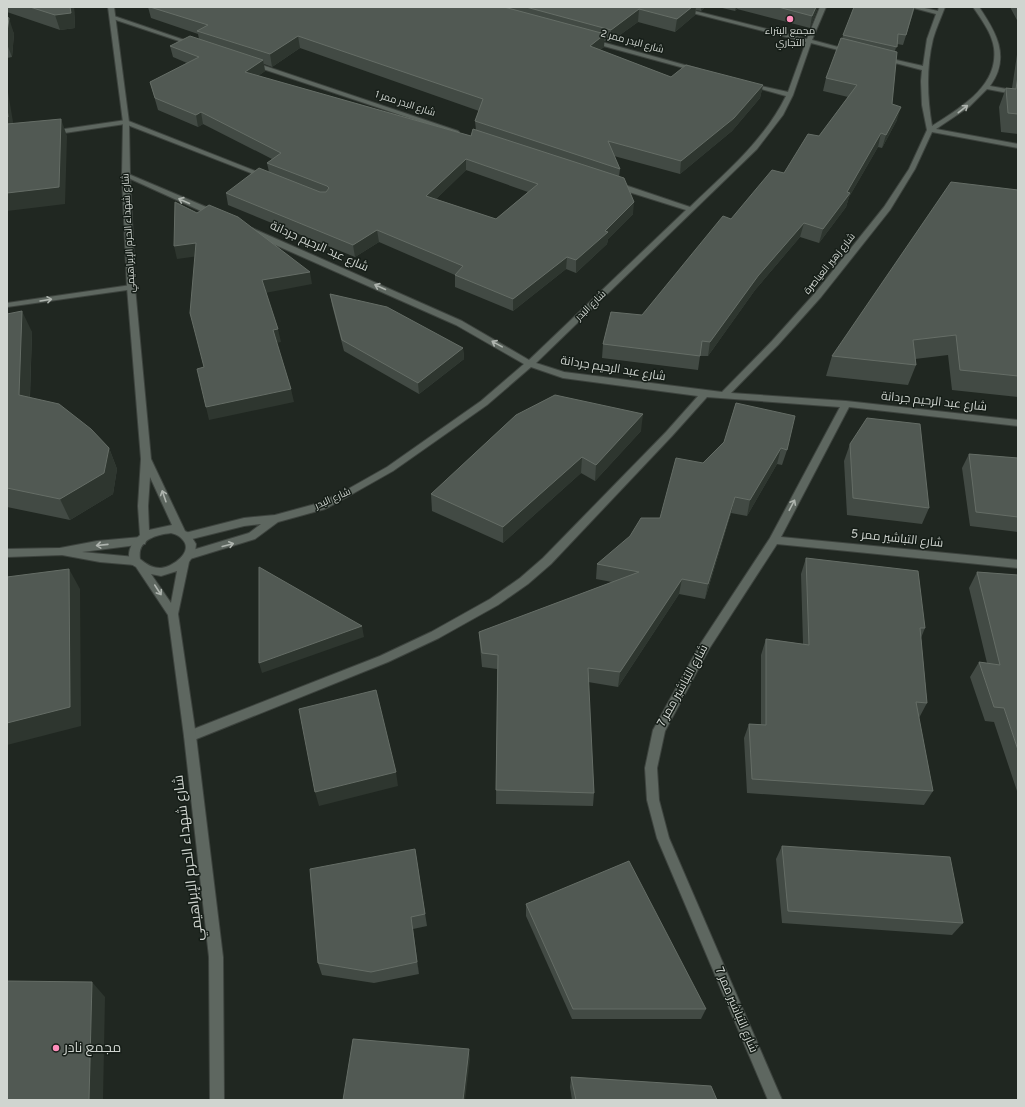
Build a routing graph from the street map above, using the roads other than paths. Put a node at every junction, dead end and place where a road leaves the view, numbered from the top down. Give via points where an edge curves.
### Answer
1 (111, 7) edge
2 (672, 7) edge
3 (823, 7) edge
4 (912, 7) edge
5 (976, 7) edge
6 (941, 10) edge
7 (112, 18) junction
8 (581, 38) edge
9 (809, 41) junction
10 (200, 46) edge
11 (860, 53) edge
12 (875, 57) edge
13 (244, 61) edge
14 (926, 69) junction
15 (708, 73) edge
16 (745, 83) edge
17 (986, 88) junction
18 (1018, 93) edge
19 (790, 95) junction
20 (126, 122) junction
21 (930, 130) junction
22 (47, 133) edge
23 (464, 135) edge
24 (1018, 146) edge
25 (126, 175) junction
26 (274, 180) edge
27 (608, 183) edge
28 (692, 210) junction
29 (220, 217) edge
30 (242, 226) edge
31 (131, 287) junction
32 (7, 305) edge
33 (530, 364) junction
34 (705, 394) junction
35 (724, 395) junction
36 (846, 404) junction
37 (1018, 423) edge
38 (146, 459) junction
39 (275, 519) junction
40 (184, 534) junction
41 (143, 539) junction
42 (774, 540) junction
43 (60, 552) junction
44 (7, 553) edge
45 (187, 559) junction
46 (138, 564) junction
47 (1018, 564) edge
48 (173, 614) junction
49 (190, 736) junction
50 (217, 1100) edge
51 (775, 1100) edge

1 - 7 street, شارع شهداء الحرم الإبراهيمي
2 - 9 street
3 - 9 street, شارع البدر
4 - 6 street
5 - 17 street via 988,22 998,44 997,66
6 - 14 street via 930,39
7 - 10 street
7 - 20 street, شارع شهداء الحرم الإبراهيمي
8 - 15 street, شارع البدر ممر 2
9 - 11 street
9 - 19 street, شارع البدر
12 - 14 street
13 - 23 street, شارع البدر ممر 1
14 - 21 street via 924,92
16 - 19 street
17 - 18 street
21 -> 17 street via 962,109
19 - 28 street, شارع البدر via 780,115 755,148
20 - 22 street
20 - 25 street, شارع شهداء الحرم الإبراهيمي
20 - 26 street
21 - 24 street
21 - 35 street, شارع زهير العياصرة via 912,169 855,250 780,338
29 -> 25 street
25 - 31 street, شارع شهداء الحرم الإبراهيمي
27 - 28 street
28 - 33 street, شارع البدر
33 -> 30 street, شارع عبد الرحيم جردانة via 459,323
32 -> 31 street
31 - 38 street, شارع شهداء الحرم الإبراهيمي
33 - 34 street, شارع عبد الرحيم جردانة via 576,378
33 - 39 street, شارع البدر via 484,403 390,469 322,506
34 - 35 street, شارع عبد الرحيم جردانة
34 - 49 street via 670,434 547,561 494,602 435,635 384,659
35 - 36 street, شارع عبد الرحيم جردانة
36 - 37 street, شارع عبد الرحيم جردانة
42 -> 36 street, شارع التباشير ممر 7
40 -> 38 street, شارع شهداء الحرم الإبراهيمي
38 - 41 street, شارع شهداء الحرم الإبراهيمي
39 - 40 street, شارع البدر via 244,522
45 -> 39 street, شارع البدر via 239,542
40 - 41 street via 163,530
40 - 45 street via 192,545
41 -> 43 street
41 - 46 street via 134,551
42 - 47 street, شارع التباشير ممر 5
42 - 51 street, شارع التباشير ممر 7 via 705,646 659,730 651,768 652,800 663,838
43 - 44 street
43 - 46 street
45 - 46 street via 174,569 162,572 150,572
45 - 48 street, شارع شهداء الحرم الإبراهيمي
46 -> 48 street, شارع شهداء الحرم الإبراهيمي
48 - 49 street, شارع شهداء الحرم الإبراهيمي
49 - 50 street, شارع شهداء الحرم الإبراهيمي via 216,957

